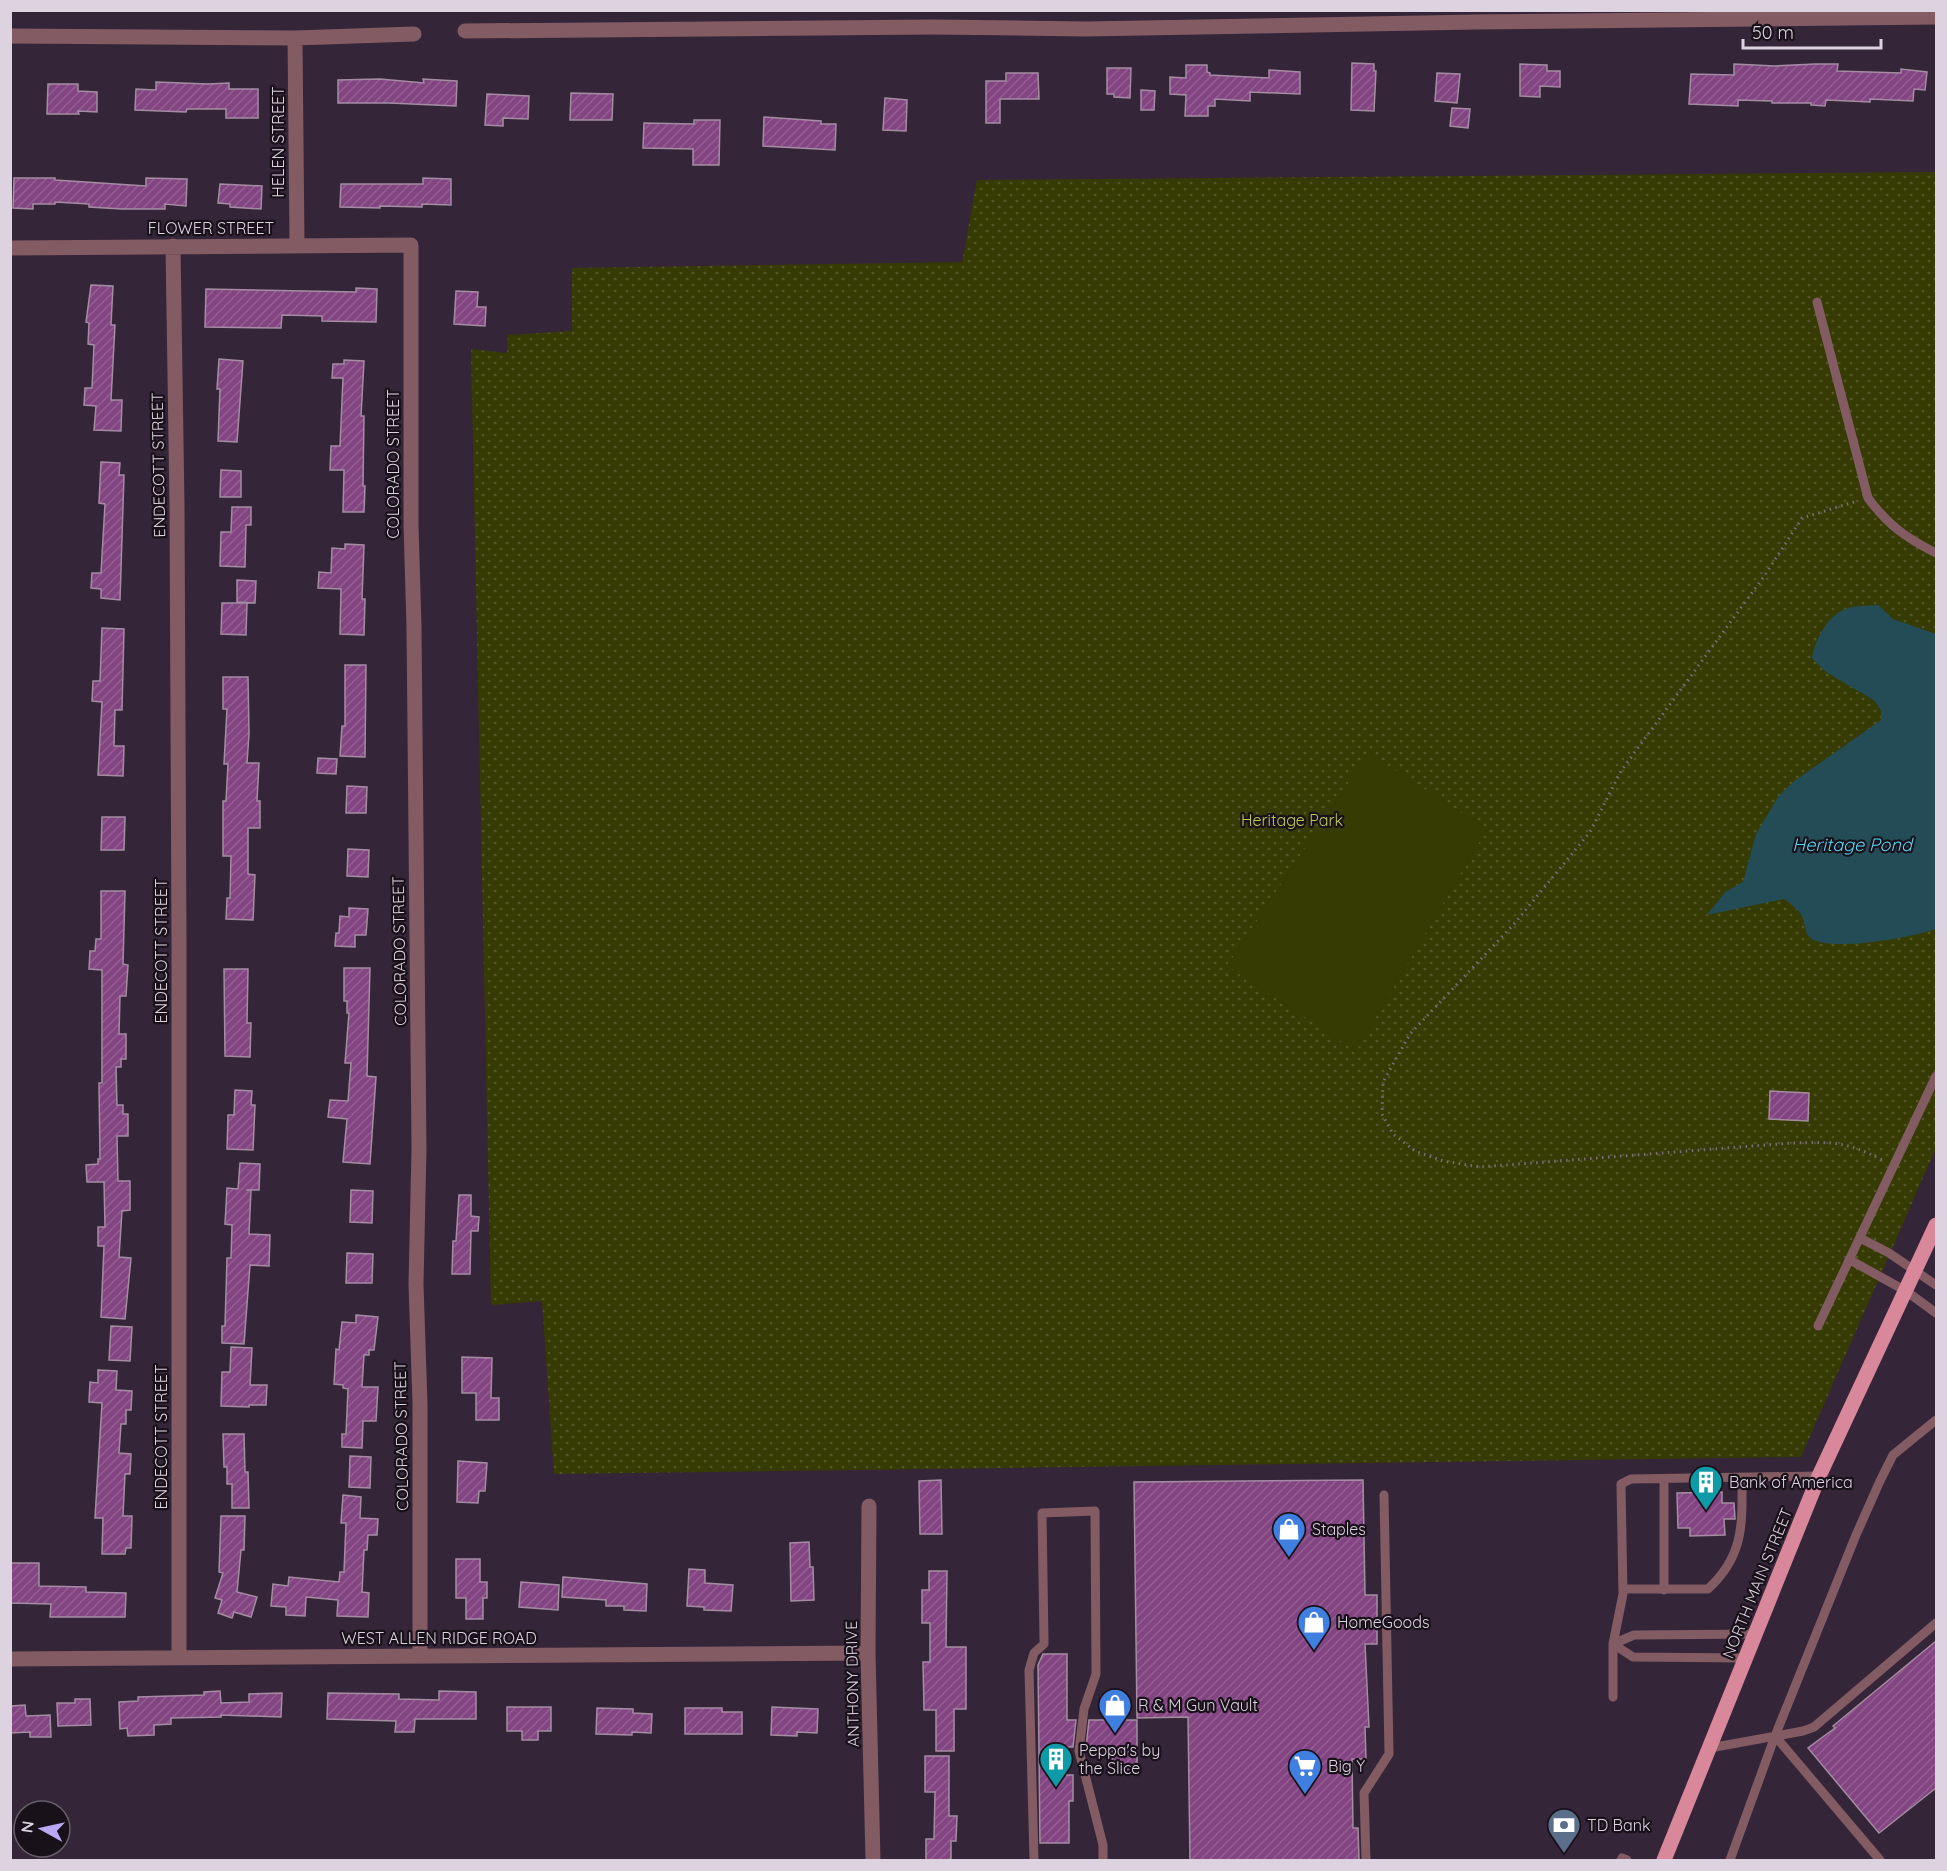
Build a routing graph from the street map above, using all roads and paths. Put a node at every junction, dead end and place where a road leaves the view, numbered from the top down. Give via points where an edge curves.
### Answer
1 (1476, 16) edge
2 (1936, 17) edge
3 (465, 31) dead end
4 (414, 34) dead end
5 (10, 36) edge
6 (295, 38) junction
7 (297, 245) junction
8 (411, 245) joint
9 (173, 246) junction
10 (10, 248) edge
11 (1817, 302) dead end
12 (1868, 498) junction
13 (1936, 553) edge
14 (1936, 1076) edge
15 (1894, 1166) junction
16 (1936, 1224) edge
17 (1860, 1238) junction
18 (1850, 1260) junction
19 (1916, 1270) junction
20 (1936, 1285) edge
21 (1906, 1291) junction
22 (1936, 1313) edge
23 (1818, 1326) dead end
24 (1936, 1420) edge
25 (1819, 1476) junction
26 (1742, 1478) junction
27 (1664, 1479) junction
28 (1384, 1495) dead end
29 (869, 1506) dead end
30 (1623, 1589) junction
31 (1664, 1590) junction
32 (1936, 1623) edge
33 (1756, 1634) junction
34 (1613, 1644) junction
35 (868, 1653) junction
36 (420, 1656) junction
37 (179, 1657) junction
38 (1746, 1658) junction
39 (10, 1659) edge
40 (1613, 1697) dead end
41 (1775, 1736) junction
42 (1710, 1748) junction
43 (873, 1860) edge
44 (1034, 1860) edge
45 (1103, 1860) edge
46 (1366, 1860) edge
47 (1621, 1860) edge
48 (1627, 1860) edge
49 (1664, 1860) edge
50 (1730, 1860) edge
51 (1881, 1860) edge

1 - 2 street
1 - 3 street via 1085,29
4 - 6 street
5 - 6 street
6 - 7 street, HELEN STREET
7 - 8 street, FLOWER STREET
7 - 9 street, FLOWER STREET
8 - 36 street, COLORADO STREET
9 - 10 street, FLOWER STREET
9 - 37 street, ENDECOTT STREET via 179,905
11 - 12 lane
12 - 13 lane via 1895,530
12 - 15 path via 1802,518 1765,575 1621,771 1590,832 1514,924 1410,1034 1383,1082 1382,1114 1394,1134 1415,1151 1443,1161 1480,1167 1835,1142 1858,1147
14 - 15 lane
15 - 17 lane
16 - 19 main road, NORTH MAIN STREET
17 - 18 lane
17 - 19 lane
18 - 21 lane
18 - 23 lane
19 - 20 lane
19 - 21 main road, NORTH MAIN STREET
21 - 22 lane
21 - 25 main road, NORTH MAIN STREET
24 - 41 lane via 1893,1455 1856,1535
25 - 26 lane
25 - 33 main road, NORTH MAIN STREET
26 - 27 lane
26 - 31 lane via 1739,1544 1718,1580 1708,1589
27 - 30 lane via 1630,1479 1620,1484
27 - 31 lane
28 - 46 lane via 1389,1754 1364,1793
29 - 35 street, ANTHONY DRIVE
30 - 31 lane
30 - 34 lane
32 - 41 lane via 1814,1727
33 - 34 lane via 1634,1635
33 - 38 main road, NORTH MAIN STREET
34 - 38 lane via 1633,1657
34 - 40 lane
35 - 36 street, WEST ALLEN RIDGE ROAD
35 - 43 street, ANTHONY DRIVE
36 - 37 street, WEST ALLEN RIDGE ROAD
37 - 39 street, WEST ALLEN RIDGE ROAD
38 - 42 main road, NORTH MAIN STREET
41 - 42 lane
41 - 50 lane
41 - 51 lane
42 - 49 main road, NORTH MAIN STREET
44 - 45 lane via 1029,1670 1034,1653 1044,1644 1042,1513 1095,1511 1096,1674 1084,1709 1079,1751 1103,1845
47 - 48 lane

